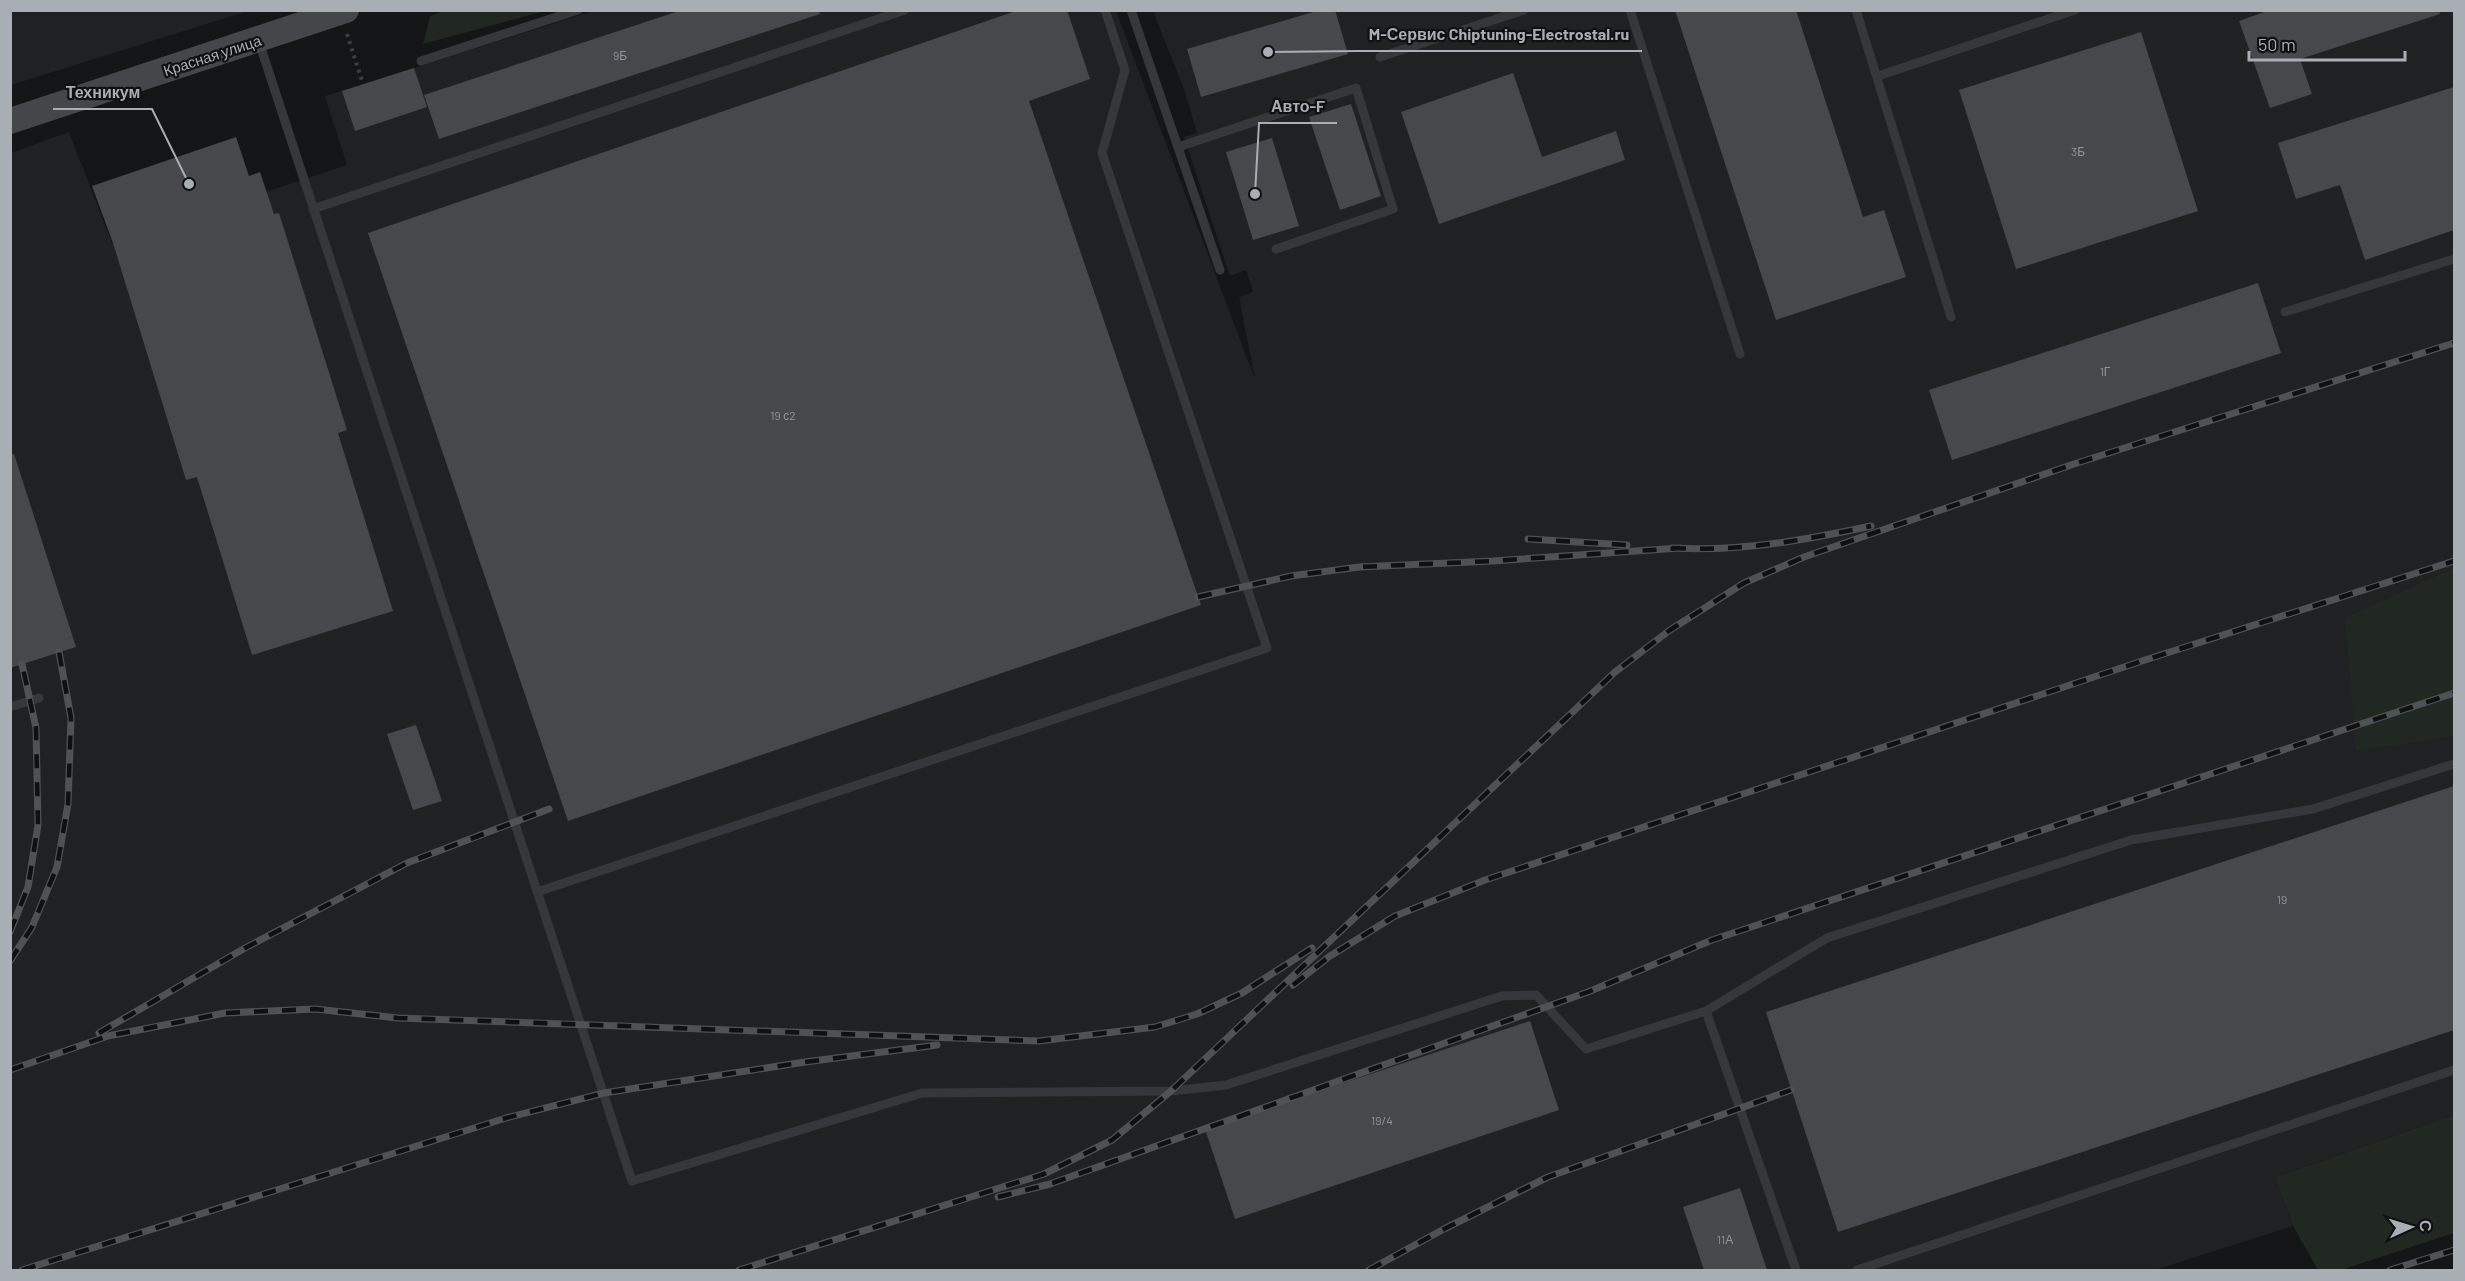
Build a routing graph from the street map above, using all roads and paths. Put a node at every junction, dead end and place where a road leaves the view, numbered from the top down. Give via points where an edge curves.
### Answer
1 (578, 10) edge
2 (905, 10) edge
3 (1105, 10) edge
4 (1131, 10) edge
5 (1524, 10) edge
6 (1630, 10) edge
7 (1856, 10) edge
8 (2074, 10) edge
9 (335, 18) edge
10 (259, 39) junction
11 (1380, 57) dead end
12 (421, 61) dead end
13 (1878, 76) junction
14 (363, 84) dead end
15 (10, 121) edge
16 (1178, 147) junction
17 (313, 209) junction
18 (1276, 249) dead end
19 (2454, 259) edge
20 (1220, 270) dead end
21 (2285, 312) dead end
22 (1951, 317) dead end
23 (1740, 354) dead end
24 (39, 698) dead end
25 (10, 707) edge
26 (2454, 764) edge
27 (537, 892) junction
28 (1706, 1011) junction
29 (2454, 1070) edge
30 (1796, 1270) edge
31 (1857, 1270) edge

1 - 12 lane
2 - 17 lane
3 - 27 lane via 1125,70 1102,153 1267,648
4 - 16 lane
5 - 11 lane
6 - 23 lane
7 - 13 lane
8 - 13 lane
9 - 10 main road, Красная улица
9 - 14 path
10 - 15 main road, Красная улица
10 - 17 lane
13 - 22 lane
16 - 18 lane via 1356,88 1393,208
16 - 20 lane
17 - 27 lane
19 - 21 lane
24 - 25 lane
26 - 28 lane via 2313,809 2131,840 1827,938
27 - 28 lane via 632,1181 922,1093 1171,1091 1226,1085 1502,996 1536,995 1586,1049
28 - 30 lane
29 - 31 lane

